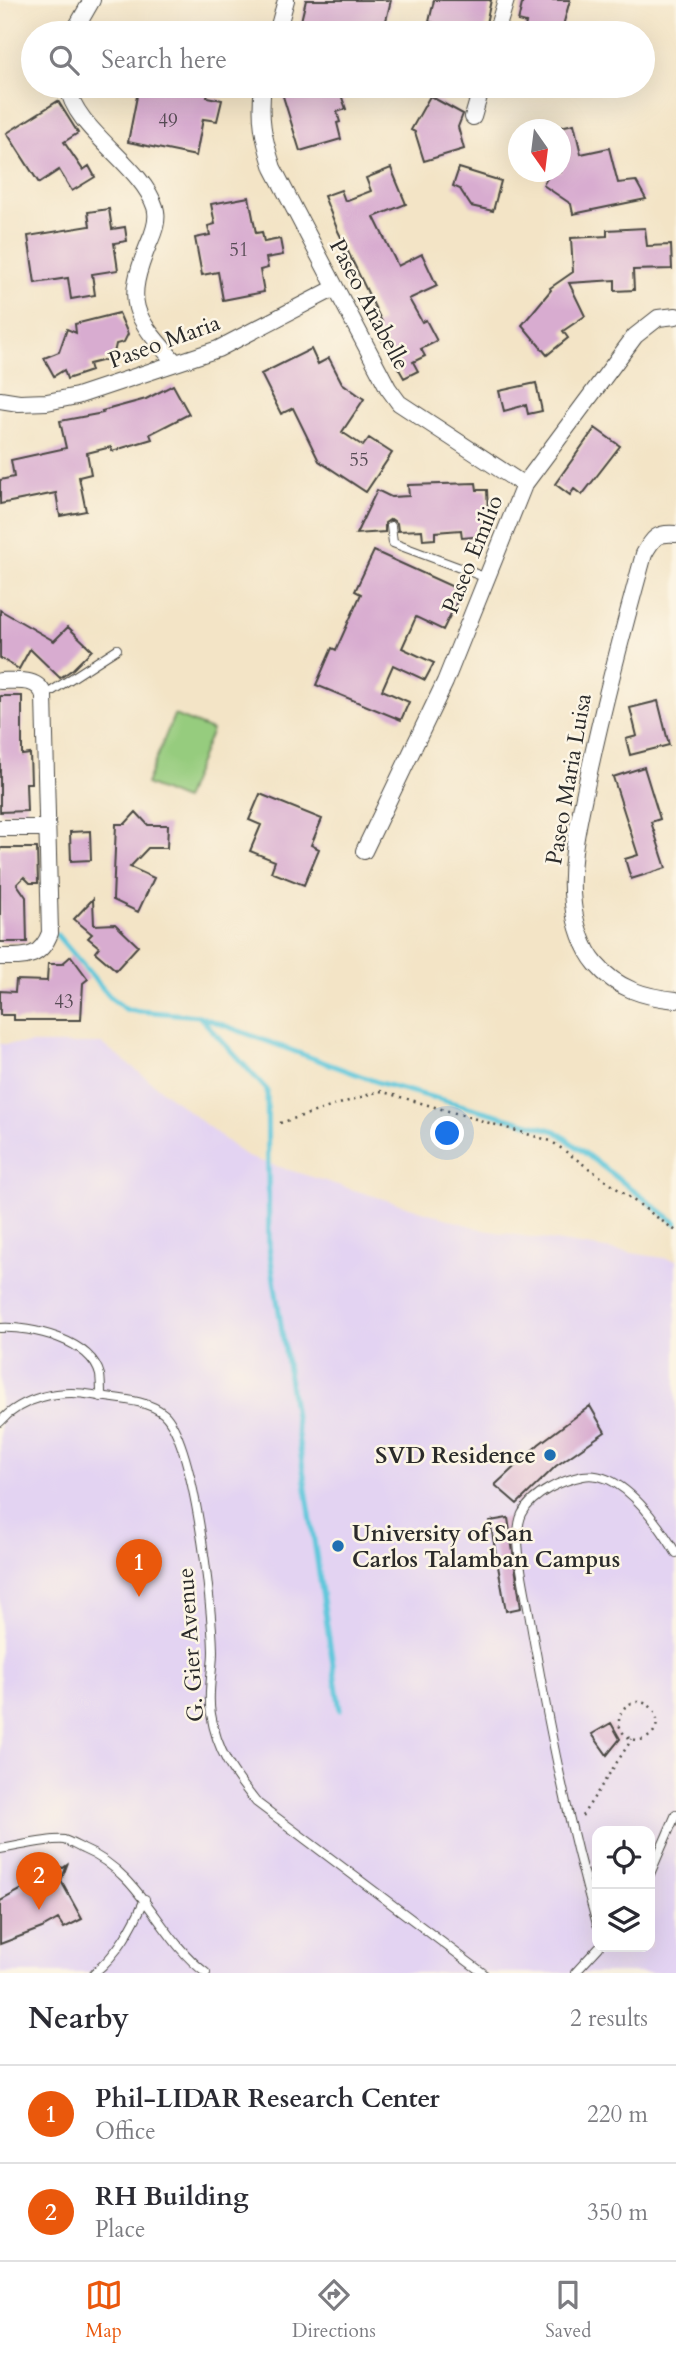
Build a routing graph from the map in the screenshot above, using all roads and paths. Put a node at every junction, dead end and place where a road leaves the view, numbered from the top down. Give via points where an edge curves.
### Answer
1 (92, 0) edge
2 (286, 0) edge
3 (506, 0) edge
4 (80, 21) edge
5 (280, 21) edge
6 (500, 21) edge
7 (73, 98) edge
8 (261, 98) edge
9 (479, 98) edge
10 (473, 117) dead end
11 (335, 288) junction
12 (676, 316) edge
13 (175, 362) junction
14 (0, 400) edge
15 (524, 485) junction
16 (391, 526) dead end
17 (676, 534) edge
18 (487, 578) junction
19 (117, 649) dead end
20 (0, 681) edge
21 (44, 696) junction
22 (0, 828) edge
23 (47, 828) junction
24 (364, 851) dead end
25 (0, 957) edge
26 (676, 1000) edge
27 (280, 1123) dead end
28 (676, 1231) edge
29 (0, 1328) edge
30 (102, 1397) junction
31 (0, 1422) edge
32 (676, 1553) edge
33 (632, 1739) junction
34 (676, 1814) edge
35 (572, 1831) junction
36 (0, 1849) edge
37 (655, 1862) edge
38 (145, 1899) junction
39 (592, 1905) edge
40 (594, 1952) edge
41 (94, 1973) edge
42 (206, 1973) edge
43 (483, 1973) edge
44 (575, 1973) edge

1 - 4 street
2 - 5 street
3 - 6 street
7 - 13 street via 79,113 148,192 156,209 156,227 138,271 137,313
8 - 11 street, Paseo Anabelle via 262,136 273,168
9 - 10 street
11 - 13 street, Paseo Maria via 218,349
11 - 15 street, Paseo Anabelle via 399,403
12 - 15 street, Paseo Emilio via 657,318 635,335
13 - 14 street, Paseo Maria via 77,396 47,402
15 - 18 street, Paseo Emilio
16 - 18 lane via 393,543
17 - 26 street, Paseo Maria Luisa via 664,533 644,554 604,699 577,832 573,904 582,939 595,963 619,985 649,997
18 - 24 street, Paseo Emilio via 445,682
19 - 21 lane
20 - 21 street via 33,682
21 - 23 street
22 - 23 street
23 - 25 street via 50,933 36,954
27 - 28 path via 380,1091 551,1141
29 - 30 lane via 43,1332 83,1350 100,1373
30 - 31 lane, G. Gier Avenue via 40,1398 11,1409
30 - 43 lane, G. Gier Avenue via 138,1402 163,1414 176,1434 197,1506 207,1582 213,1650 210,1712 232,1772 256,1802
32 - 35 lane via 627,1489 592,1474 566,1479 538,1496 522,1514 518,1544
33 - 33 path via 645,1739 658,1724 655,1711 645,1702 632,1703 621,1711 621,1731
33 - 35 path
34 - 37 lane
35 - 39 lane
36 - 38 lane via 62,1840 98,1855
38 - 41 lane via 132,1929
38 - 42 lane via 190,1961
40 - 44 lane

